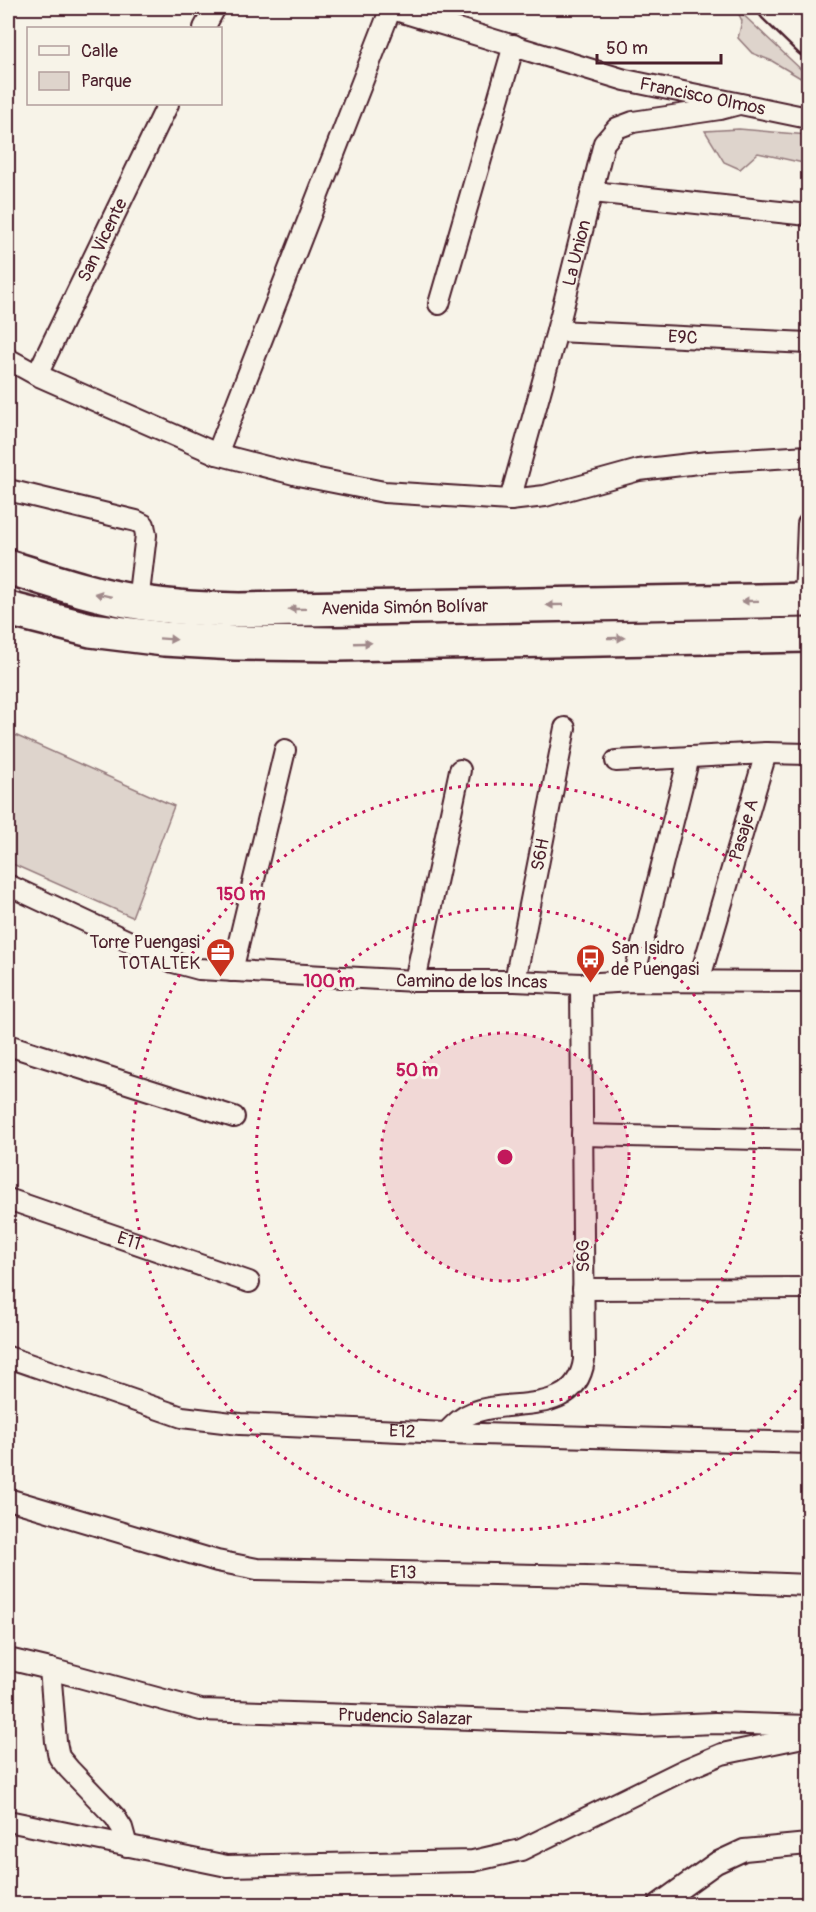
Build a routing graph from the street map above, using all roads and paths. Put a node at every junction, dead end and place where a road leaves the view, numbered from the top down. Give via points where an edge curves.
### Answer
1 (215, 8) edge
2 (390, 8) edge
3 (773, 8) edge
4 (205, 27) edge
5 (808, 42) edge
6 (513, 45) junction
7 (739, 104) junction
8 (168, 105) edge
9 (808, 118) edge
10 (593, 192) junction
11 (808, 215) edge
12 (439, 304) dead end
13 (557, 331) junction
14 (808, 343) edge
15 (8, 359) edge
16 (37, 375) junction
17 (217, 454) junction
18 (808, 456) edge
19 (8, 490) edge
20 (510, 500) junction
21 (808, 524) edge
22 (8, 567) edge
23 (807, 600) edge
24 (138, 602) junction
25 (8, 609) edge
26 (808, 635) edge
27 (565, 728) dead end
28 (285, 750) dead end
29 (766, 753) junction
30 (808, 754) edge
31 (689, 757) junction
32 (616, 761) dead end
33 (460, 770) dead end
34 (8, 885) edge
35 (232, 971) junction
36 (415, 981) junction
37 (515, 981) junction
38 (633, 981) junction
39 (699, 981) junction
40 (808, 982) edge
41 (581, 984) junction
42 (8, 1045) edge
43 (234, 1117) dead end
44 (582, 1135) junction
45 (808, 1140) edge
46 (8, 1199) edge
47 (249, 1282) dead end
48 (808, 1288) edge
49 (583, 1289) junction
50 (8, 1357) edge
51 (446, 1433) junction
52 (808, 1443) edge
53 (8, 1499) edge
54 (808, 1585) edge
55 (8, 1659) edge
56 (50, 1669) junction
57 (808, 1726) edge
58 (808, 1736) edge
59 (8, 1821) edge
60 (808, 1844) edge
61 (127, 1846) junction
62 (659, 1905) edge

1 - 4 street
2 - 6 street, Francisco Olmos
2 - 17 street
3 - 5 main road
6 - 7 street, Francisco Olmos via 625,80
6 - 12 street
7 - 9 street, Francisco Olmos
7 - 10 street, La Union via 617,128 604,143
8 - 16 street, San Vicente
10 - 11 street
10 - 13 street, La Union
13 - 14 street, E9C
13 - 20 street, La Union
15 - 16 street
16 - 17 street
17 - 20 street via 384,492
18 - 20 street via 639,470 545,496
19 - 24 street via 144,525
21 - 23 street
24 -> 22 highway, Avenida Simón Bolívar
23 -> 24 highway, Avenida Simón Bolívar via 240,610
25 -> 26 highway, Avenida Simón Bolívar via 91,630 235,643
27 - 37 street, S6H
28 - 35 street
29 - 30 street
29 - 31 street
29 - 39 street, Pasaje A
31 - 32 street
31 - 38 street
33 - 36 street
34 - 35 street, Camino de los Incas via 173,962
35 - 36 street, Camino de los Incas
36 - 37 street, Camino de los Incas
37 - 41 street, Camino de los Incas
38 - 39 street, Camino de los Incas
38 - 41 street, Camino de los Incas
39 - 40 street, Camino de los Incas
41 - 44 street, S6G
42 - 43 street
44 - 45 street
44 - 49 street, S6G
46 - 47 street, E11
48 - 49 street
49 - 51 street, S6G via 584,1360 574,1386 552,1400 470,1413
50 - 51 street, E12 via 182,1418
51 - 52 street, E12
53 - 54 street, E13 via 217,1561 257,1569
55 - 56 street, Prudencio Salazar
56 - 57 street, Prudencio Salazar via 201,1710 643,1726
56 - 61 street via 59,1757 114,1817
58 - 61 street via 722,1754 521,1850 473,1861 227,1866
59 - 61 street
60 - 62 street via 744,1850 716,1863

